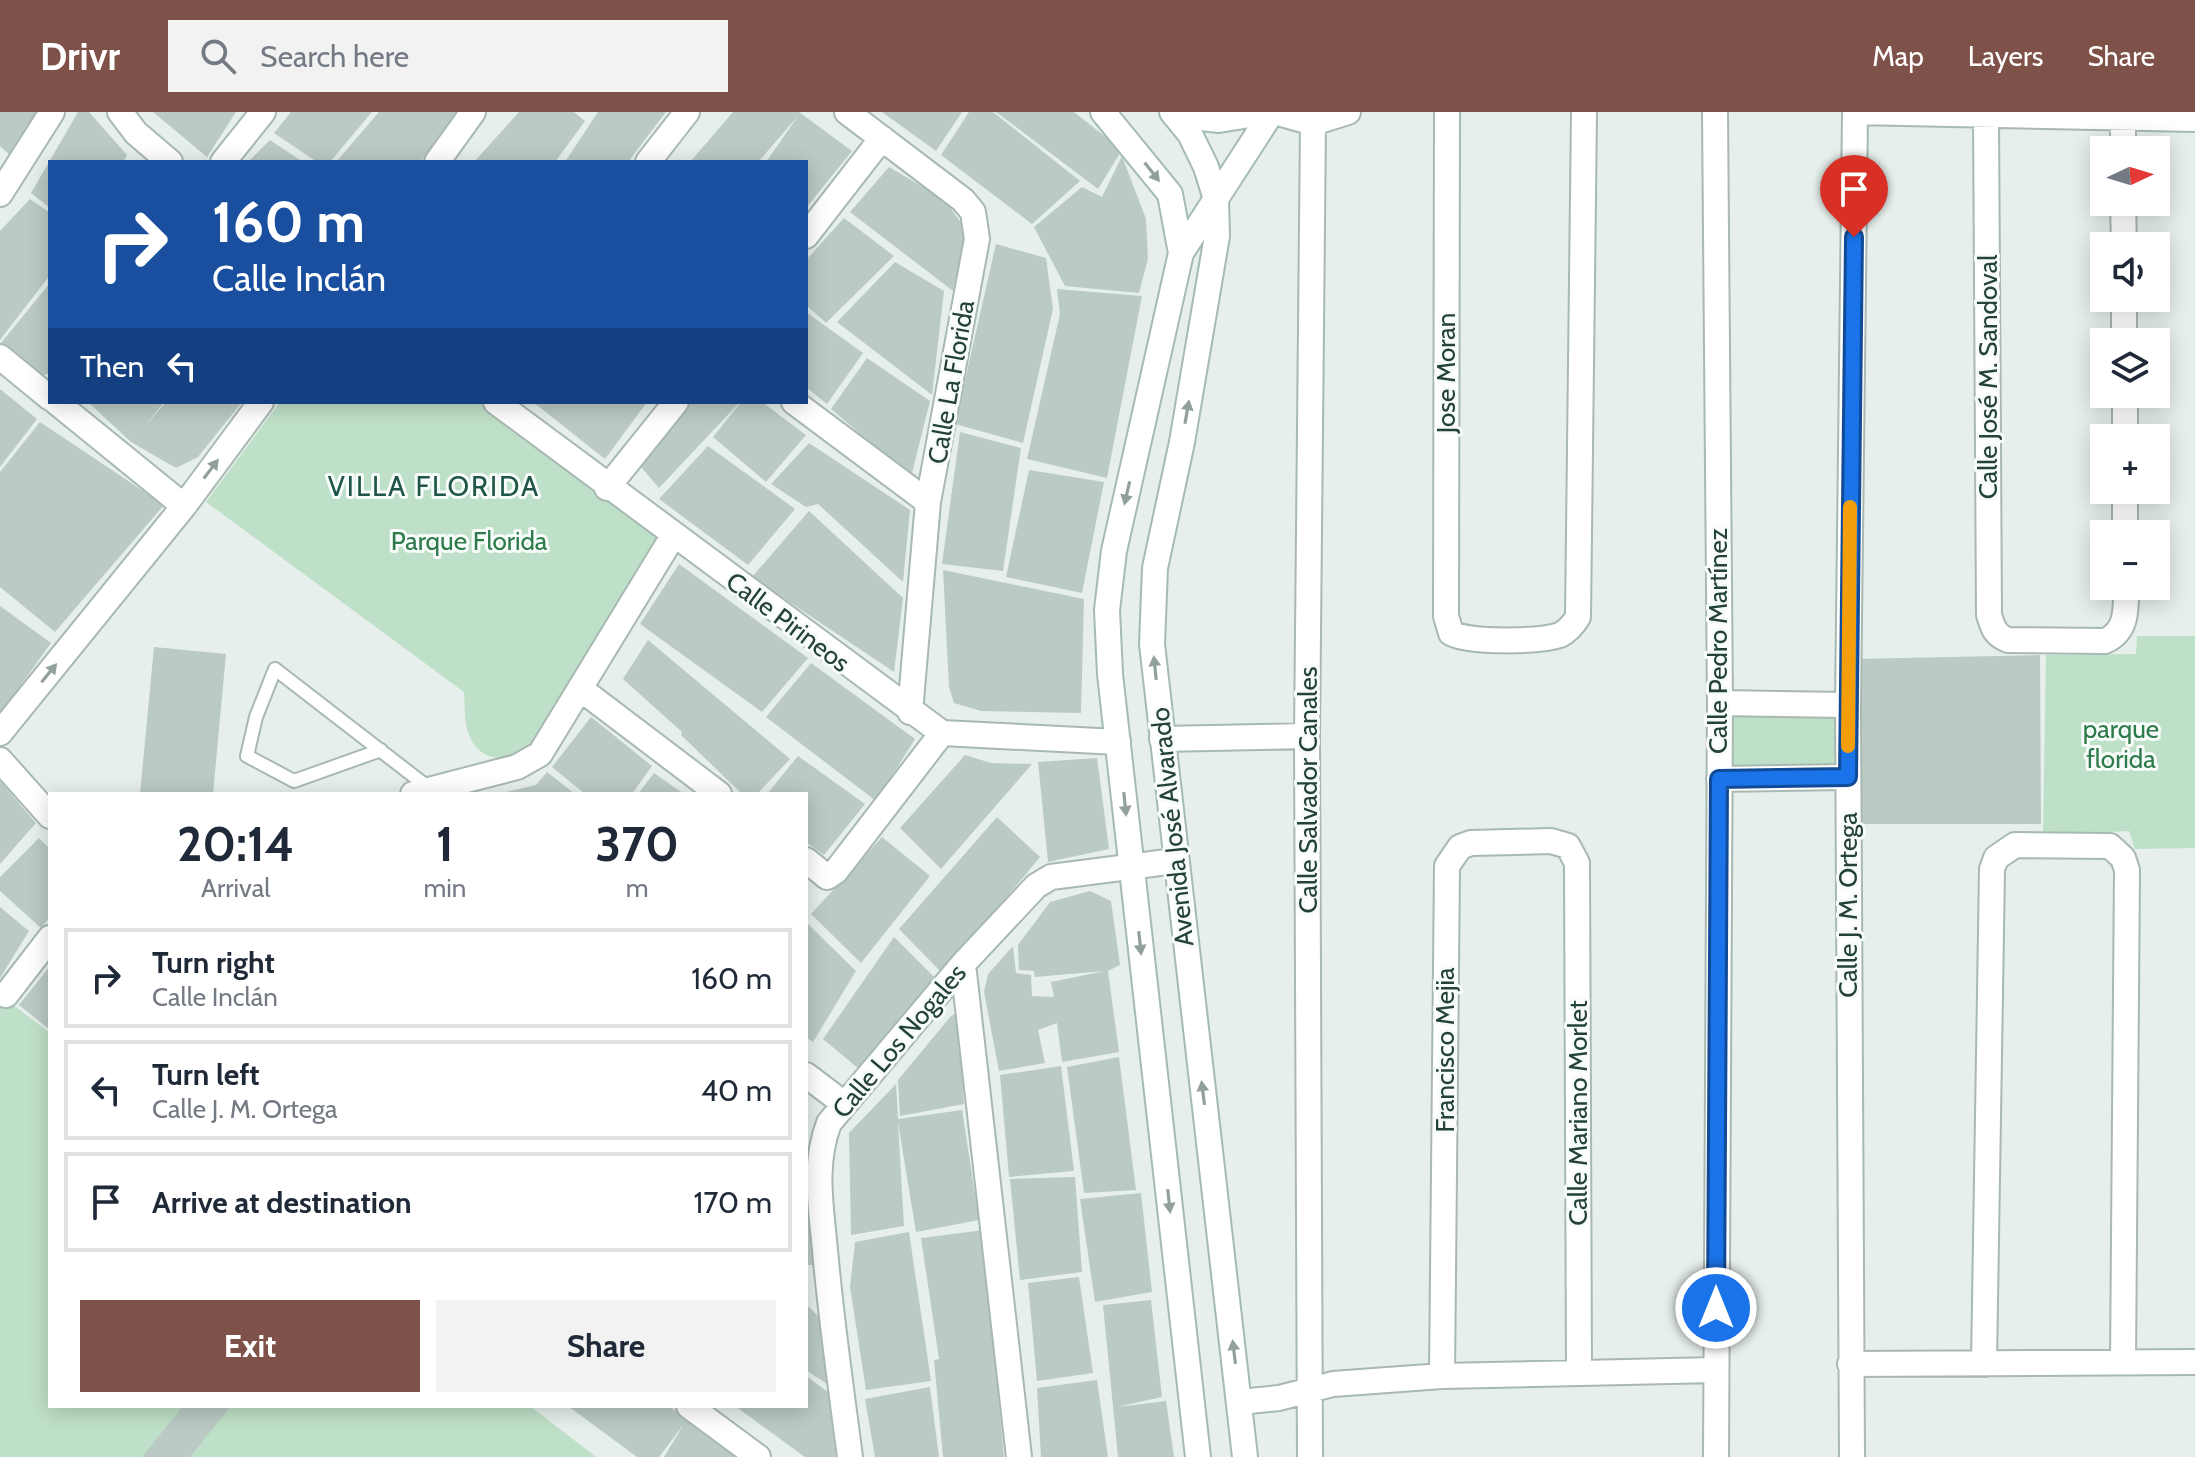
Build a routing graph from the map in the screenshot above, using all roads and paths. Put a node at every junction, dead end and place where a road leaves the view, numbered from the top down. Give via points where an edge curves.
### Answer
1 (52, 112) edge
2 (120, 112) edge
3 (263, 112) edge
4 (473, 112) edge
5 (687, 112) edge
6 (847, 112) edge
7 (1271, 112) edge
8 (1348, 112) edge
9 (1447, 112) edge
10 (1584, 112) edge
11 (1715, 112) edge
12 (1855, 112) edge
13 (1174, 113) edge
14 (1108, 114) edge
15 (1986, 115) junction
16 (2123, 118) junction
17 (2195, 119) edge
18 (1313, 123) junction
19 (2123, 136) edge
20 (882, 138) junction
21 (168, 160) edge
22 (225, 160) edge
23 (438, 160) edge
24 (650, 160) edge
25 (0, 194) edge
26 (1216, 199) junction
27 (808, 233) edge
28 (1181, 253) junction
29 (0, 357) edge
30 (48, 396) edge
31 (58, 404) edge
32 (260, 404) edge
33 (499, 404) edge
34 (674, 404) edge
35 (797, 404) edge
36 (607, 488) junction
37 (928, 502) junction
38 (184, 506) junction
39 (673, 536) junction
40 (2125, 600) edge
41 (582, 690) junction
42 (1720, 703) junction
43 (1848, 705) junction
44 (910, 712) junction
45 (0, 733) edge
46 (942, 733) junction
47 (1307, 736) junction
48 (1162, 739) junction
49 (1118, 742) junction
50 (381, 750) junction
51 (0, 760) edge
52 (1848, 777) junction
53 (1719, 779) junction
54 (427, 792) edge
55 (431, 792) edge
56 (716, 792) edge
57 (48, 814) edge
58 (1574, 853) joint
59 (1175, 861) junction
60 (808, 862) edge
61 (1131, 865) junction
62 (48, 941) edge
63 (963, 964) junction
64 (6, 995) dead end
65 (808, 1077) edge
66 (843, 1103) junction
67 (808, 1274) edge
68 (828, 1289) junction
69 (2123, 1362) junction
70 (2195, 1362) edge
71 (1850, 1364) junction
72 (1984, 1364) junction
73 (1715, 1370) junction
74 (1579, 1373) junction
75 (1442, 1376) junction
76 (1310, 1390) junction
77 (1240, 1402) junction
78 (692, 1408) edge
79 (758, 1457) edge
80 (850, 1457) edge
81 (1019, 1457) edge
82 (1198, 1457) edge
83 (1245, 1457) edge
84 (1310, 1457) edge
85 (1716, 1457) edge
86 (1852, 1457) edge

1 - 25 street
2 - 21 street
3 - 22 street
4 - 23 street
5 - 24 street
6 - 20 street, Calle La Florida
7 - 13 street via 1219,120
7 - 18 street
7 - 26 street
8 - 18 street
9 - 10 street, Jose Moran via 1446,616 1451,633 1469,640 1551,637 1572,627 1580,605
11 - 42 street, Calle Pedro Martínez
12 - 15 street
12 - 43 street, Calle J. M. Ortega
13 - 26 street via 1206,167
14 -> 28 street via 1170,194
15 - 16 street
15 - 40 street, Calle José M. Sandoval via 1989,615 1999,637 2105,641 2117,635 2124,622
16 - 17 street
16 - 19 street
18 - 47 street, Calle Salvador Canales
20 - 27 street
20 - 37 street, Calle La Florida via 963,200 977,223
26 - 28 street
48 -> 26 street, Avenida José Alvarado via 1152,644 1155,568 1211,279
28 -> 49 street, Avenida José Alvarado via 1108,590
29 - 30 street
31 - 38 street
38 -> 32 street
33 - 36 street, Calle Pirineos
34 - 36 street
35 - 37 street
36 - 39 street, Calle Pirineos
37 - 44 street, Calle La Florida
45 -> 38 street
39 - 41 street
39 - 44 street, Calle Pirineos
41 - 55 street via 540,754 517,767
41 - 56 street
42 - 43 street
42 - 53 street, Calle Pedro Martínez
43 - 52 street, Calle J. M. Ortega
44 - 46 street, Calle Pirineos
46 - 49 street
46 - 60 street via 836,871 827,877
47 - 48 street
47 - 76 street, Calle Salvador Canales
48 - 59 street, Avenida José Alvarado
49 -> 61 street, Avenida José Alvarado
50 - 50 lane via 275,669 247,756 294,781
50 - 54 lane
51 - 57 street
52 - 53 street
52 - 71 street, Calle J. M. Ortega
53 - 73 street, Calle Pedro Martínez
58 - 74 street, Calle Mariano Morlet
58 - 75 street, Francisco Mejia via 1551,841 1471,843 1460,847 1447,866
59 - 61 street, Calle Los Nogales
77 -> 59 street, Avenida José Alvarado
61 - 63 street, Calle Los Nogales via 1051,877 1036,886
61 -> 82 street, Avenida José Alvarado
62 - 64 street
63 - 66 street, Calle Los Nogales
63 - 81 street
65 - 66 street
66 - 68 street, Calle Los Nogales via 819,1148
67 - 68 street
68 - 80 street, Calle Los Nogales
69 - 70 street
69 - 72 street
69 - 72 street via 2127,870 2116,850 2098,843 2025,843 2005,849 1992,869
71 - 72 street
71 - 86 street, Calle J. M. Ortega
73 - 74 street
73 - 85 street, Calle Pedro Martínez
74 - 75 street
75 - 76 street
76 - 77 street
76 - 84 street, Calle Salvador Canales
77 - 83 street, Avenida José Alvarado
78 - 79 street

